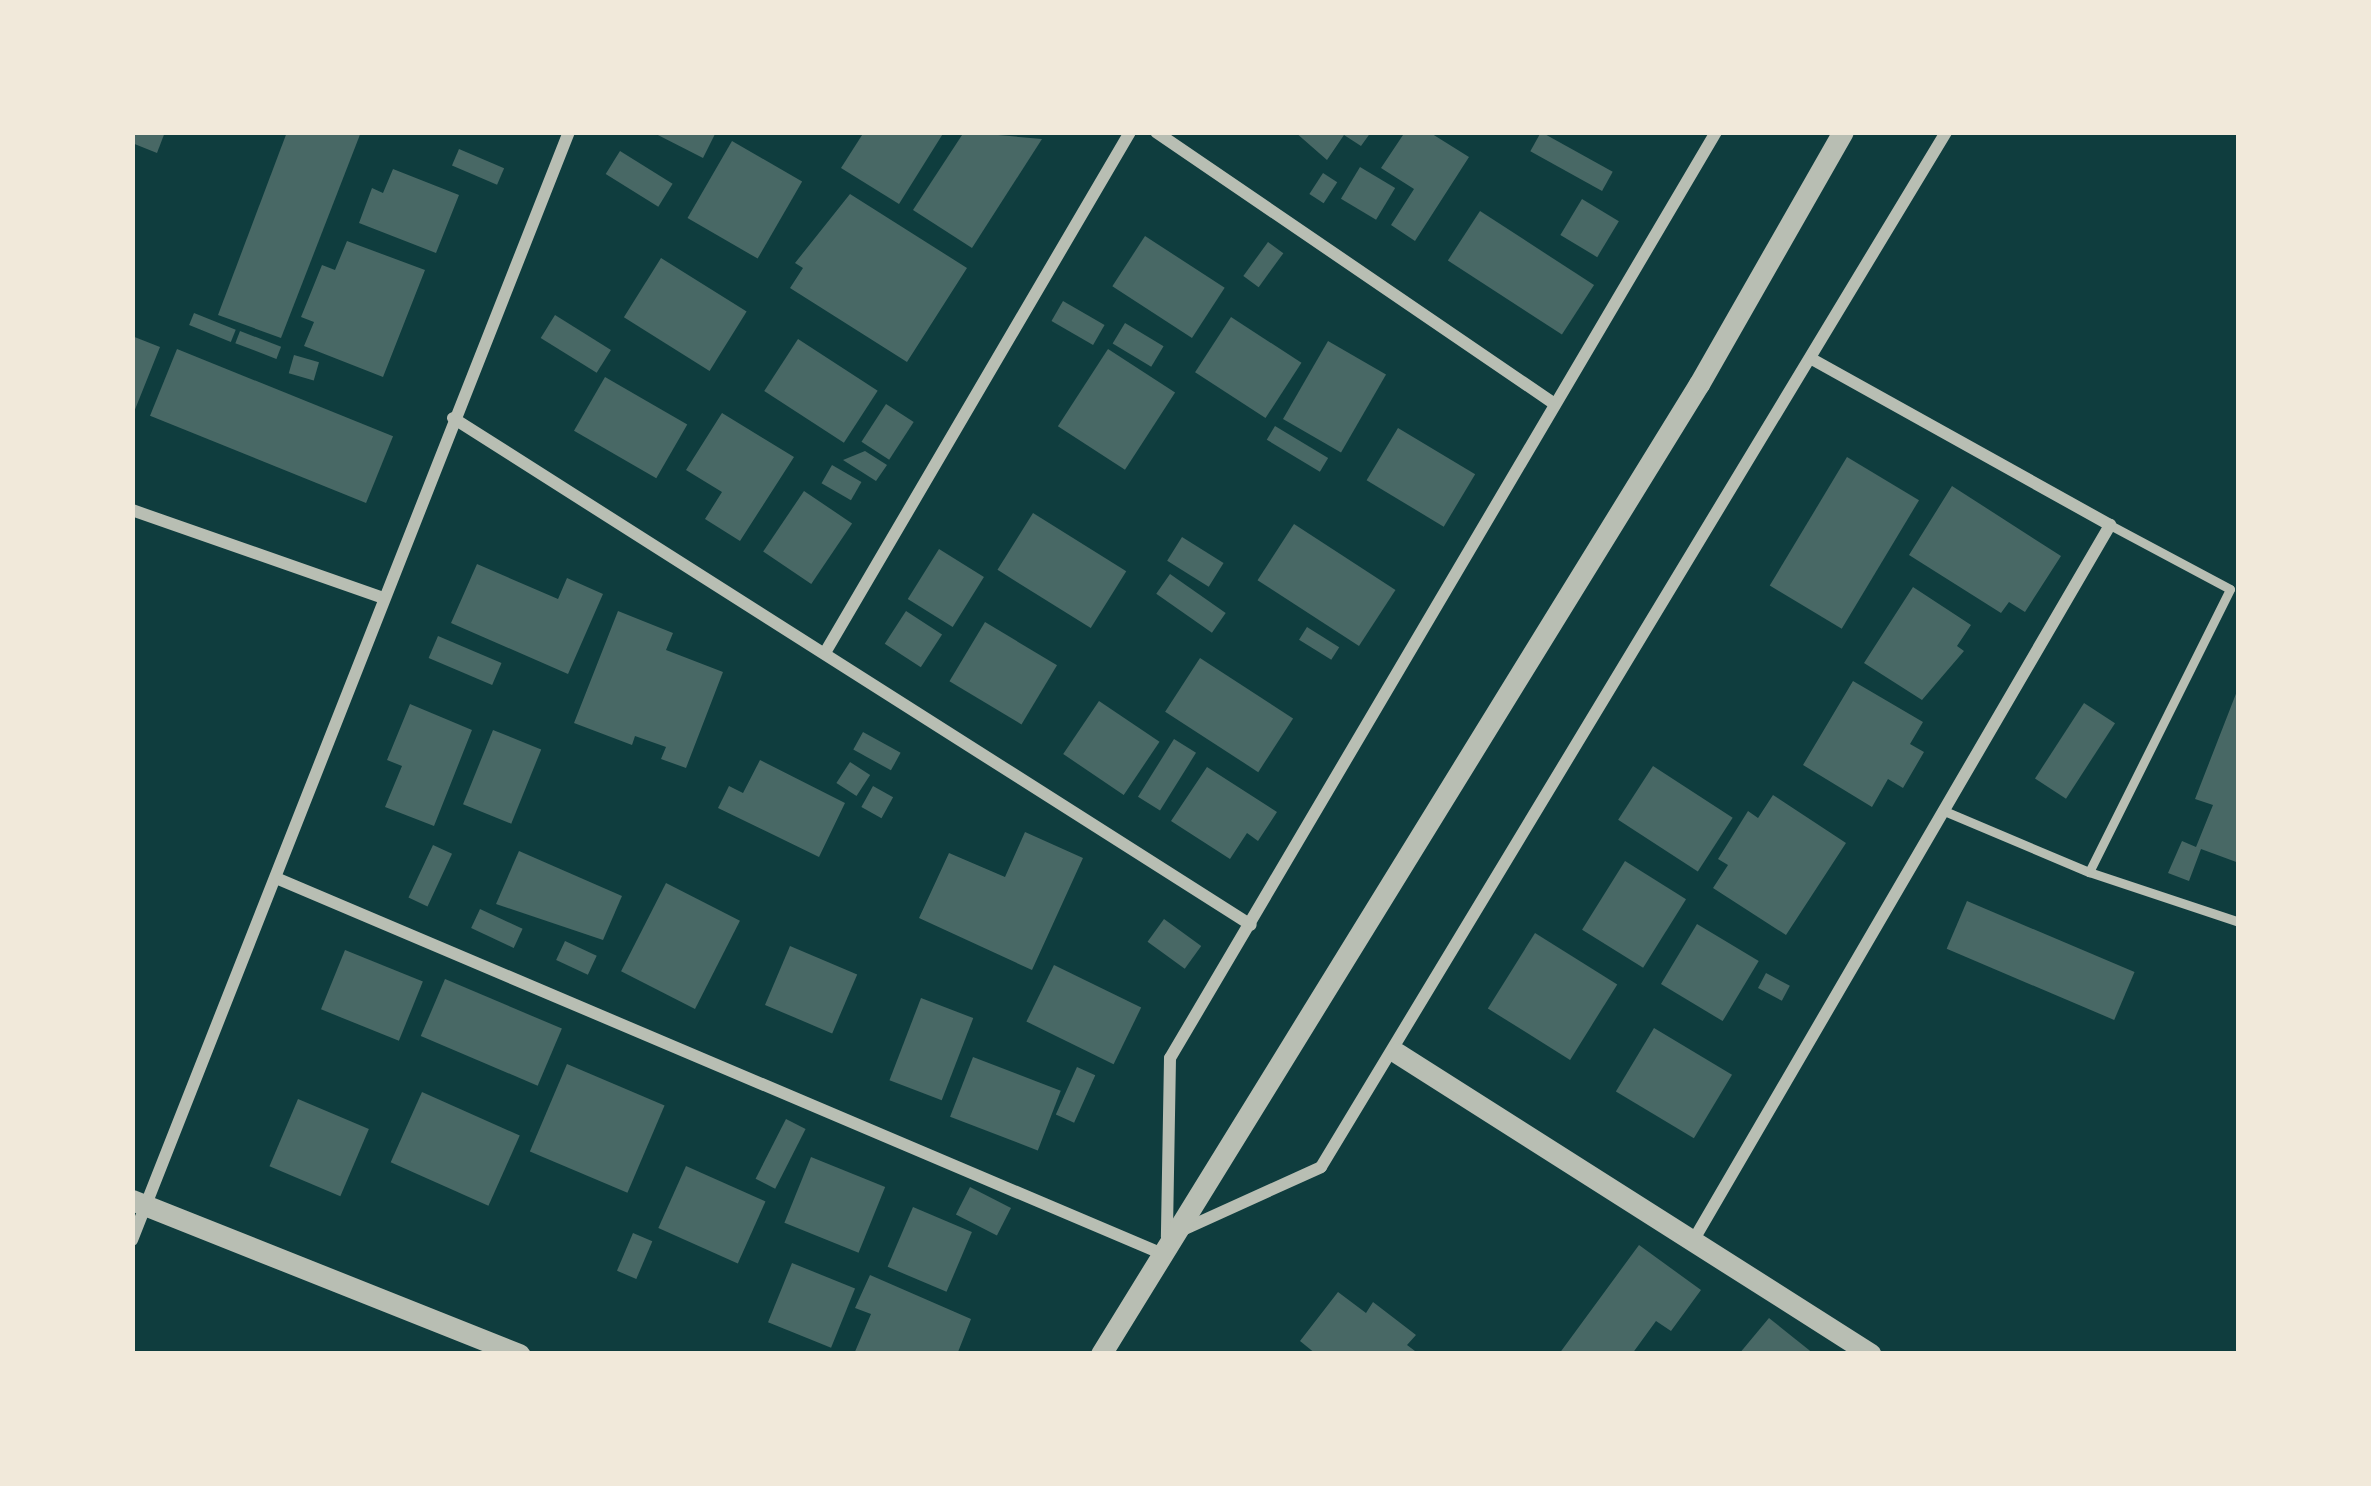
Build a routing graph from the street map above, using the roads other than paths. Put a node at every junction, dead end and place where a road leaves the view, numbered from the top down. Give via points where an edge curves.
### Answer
1 (569, 132) edge
2 (1130, 132) edge
3 (1156, 132) edge
4 (1716, 132) edge
5 (1843, 132) edge
6 (1946, 132) edge
7 (1814, 360) junction
8 (1555, 404) junction
9 (453, 418) junction
10 (132, 510) edge
11 (2110, 525) junction
12 (380, 597) junction
13 (826, 650) junction
14 (1942, 810) junction
15 (2089, 872) junction
16 (276, 878) junction
17 (2239, 922) edge
18 (1251, 925) junction
19 (1397, 1053) junction
20 (139, 1203) edge
21 (132, 1240) edge
22 (1693, 1240) junction
23 (1162, 1245) junction
24 (519, 1354) edge
25 (1101, 1354) edge
26 (1871, 1354) edge

1 - 9 street
2 - 13 street
3 - 8 street
4 - 8 street
5 - 23 street via 1699,384
6 - 7 street
7 - 11 street
7 - 19 street
8 - 18 street
9 - 12 street
9 - 13 street
10 - 12 street
11 - 14 street
11 - 15 lane via 2230,589
12 - 16 street
13 - 18 street
14 - 15 lane
14 - 22 street
15 - 17 lane
16 - 20 street
16 - 23 street
18 - 23 street via 1170,1058
19 - 22 street
19 - 23 street via 1321,1167
20 - 21 street
20 - 24 street
22 - 26 street
23 - 25 street

